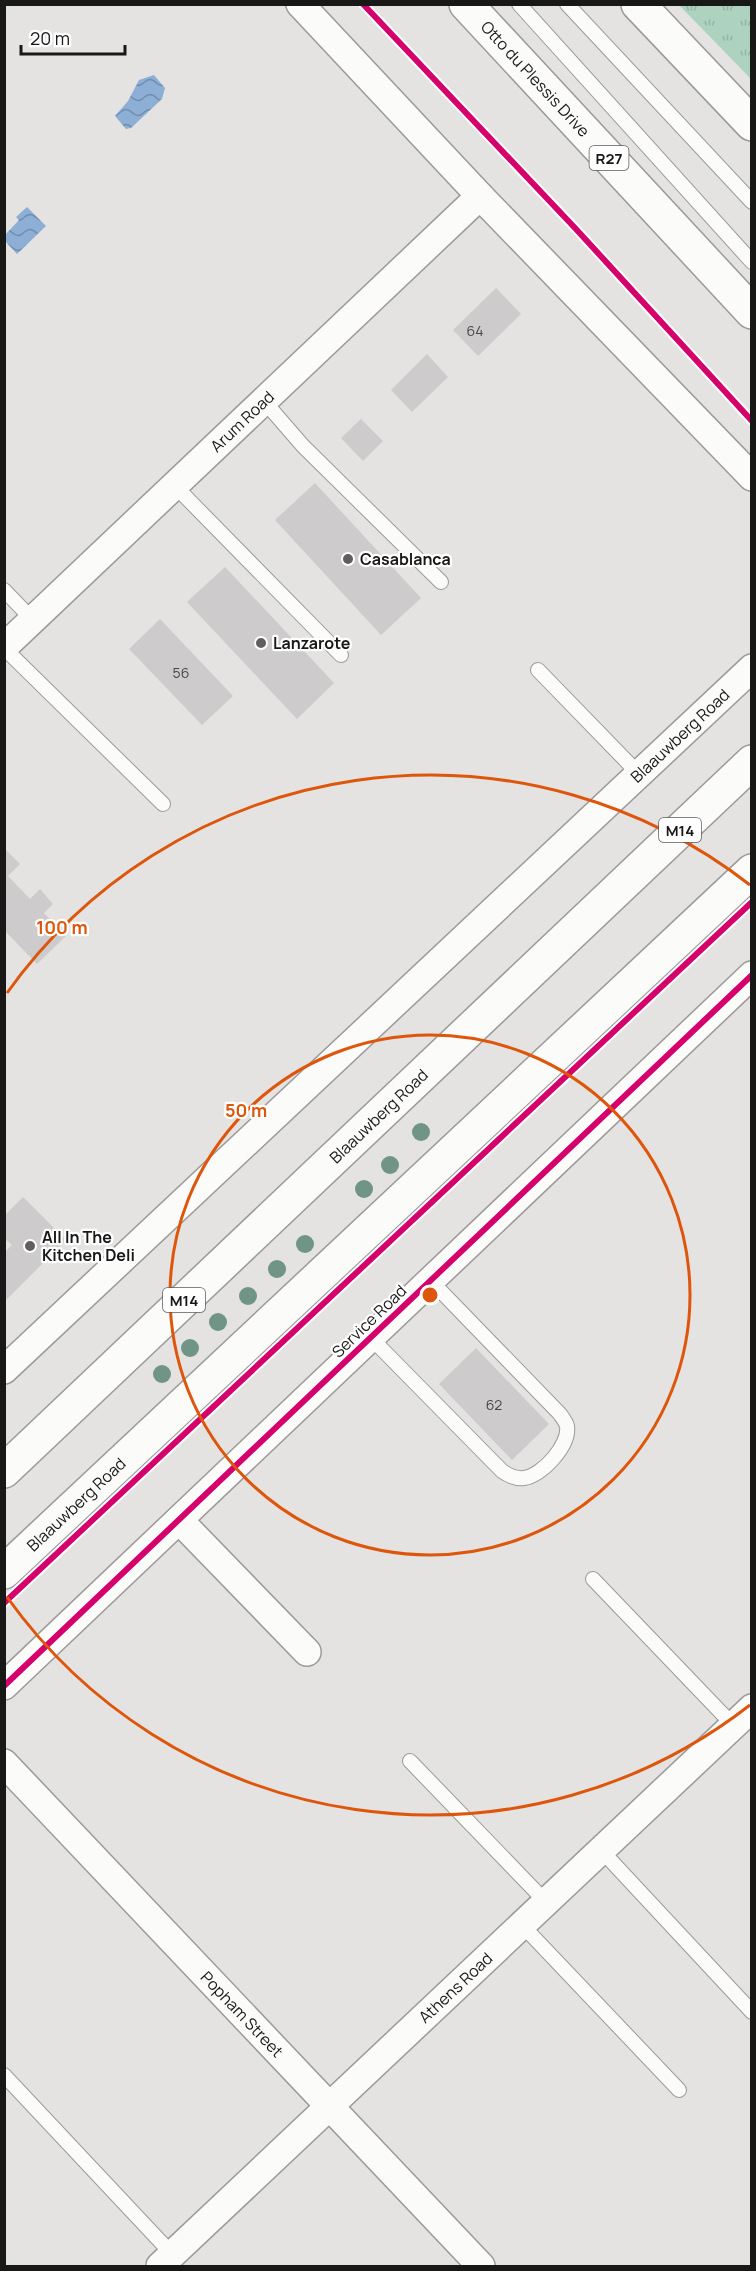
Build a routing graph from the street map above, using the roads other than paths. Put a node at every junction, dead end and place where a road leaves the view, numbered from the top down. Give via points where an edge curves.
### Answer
1 (300, 4) edge
2 (466, 4) edge
3 (519, 4) edge
4 (567, 4) edge
5 (638, 4) edge
6 (752, 124) edge
7 (480, 196) junction
8 (752, 202) edge
9 (752, 262) edge
10 (752, 312) edge
11 (264, 401) junction
12 (752, 477) edge
13 (175, 486) junction
14 (441, 582) dead end
15 (4, 590) edge
16 (33, 620) junction
17 (4, 648) edge
18 (341, 655) dead end
19 (752, 668) edge
20 (538, 670) dead end
21 (752, 762) edge
22 (639, 774) junction
23 (163, 804) dead end
24 (752, 871) edge
25 (752, 975) edge
26 (431, 1281) junction
27 (371, 1338) junction
28 (4, 1370) edge
29 (4, 1471) edge
30 (179, 1520) junction
31 (4, 1572) edge
32 (593, 1579) dead end
33 (307, 1652) dead end
34 (4, 1686) edge
35 (742, 1716) edge
36 (410, 1761) dead end
37 (4, 1763) edge
38 (601, 1850) junction
39 (546, 1902) junction
40 (522, 1924) junction
41 (752, 2013) edge
42 (4, 2075) edge
43 (679, 2090) dead end
44 (329, 2108) junction
45 (166, 2261) edge
46 (481, 2266) edge

1 - 7 street
2 - 10 main road, Otto du Plessis Drive / R27
3 - 9 lane
4 - 8 lane
5 - 6 main road
7 - 11 street, Arum Road
7 - 12 street
11 - 13 street, Arum Road
11 - 14 lane via 303,446
13 - 16 street, Arum Road
13 - 18 lane
15 - 16 lane
16 - 17 street, Arum Road
17 - 23 lane
19 - 22 street, Blaauwberg Road
20 - 22 lane
21 - 29 main road, Blaauwberg Road / M14
22 - 28 street, Blaauwberg Road
24 - 31 main road, Blaauwberg Road
25 - 26 street, Service Road
26 - 27 street, Service Road
26 - 27 lane via 567,1425 563,1444 538,1472 526,1478 513,1478 502,1471
27 - 30 street, Service Road
30 - 33 street
30 - 34 street, Service Road
32 - 35 lane
35 - 38 street, Athens Road
36 - 39 lane
37 - 44 street, Popham Street
38 - 39 street, Athens Road
38 - 41 lane
39 - 40 street, Athens Road
40 - 43 lane
40 - 44 street, Athens Road
42 - 45 lane
44 - 45 street, Athens Road
44 - 46 street, Popham Street

